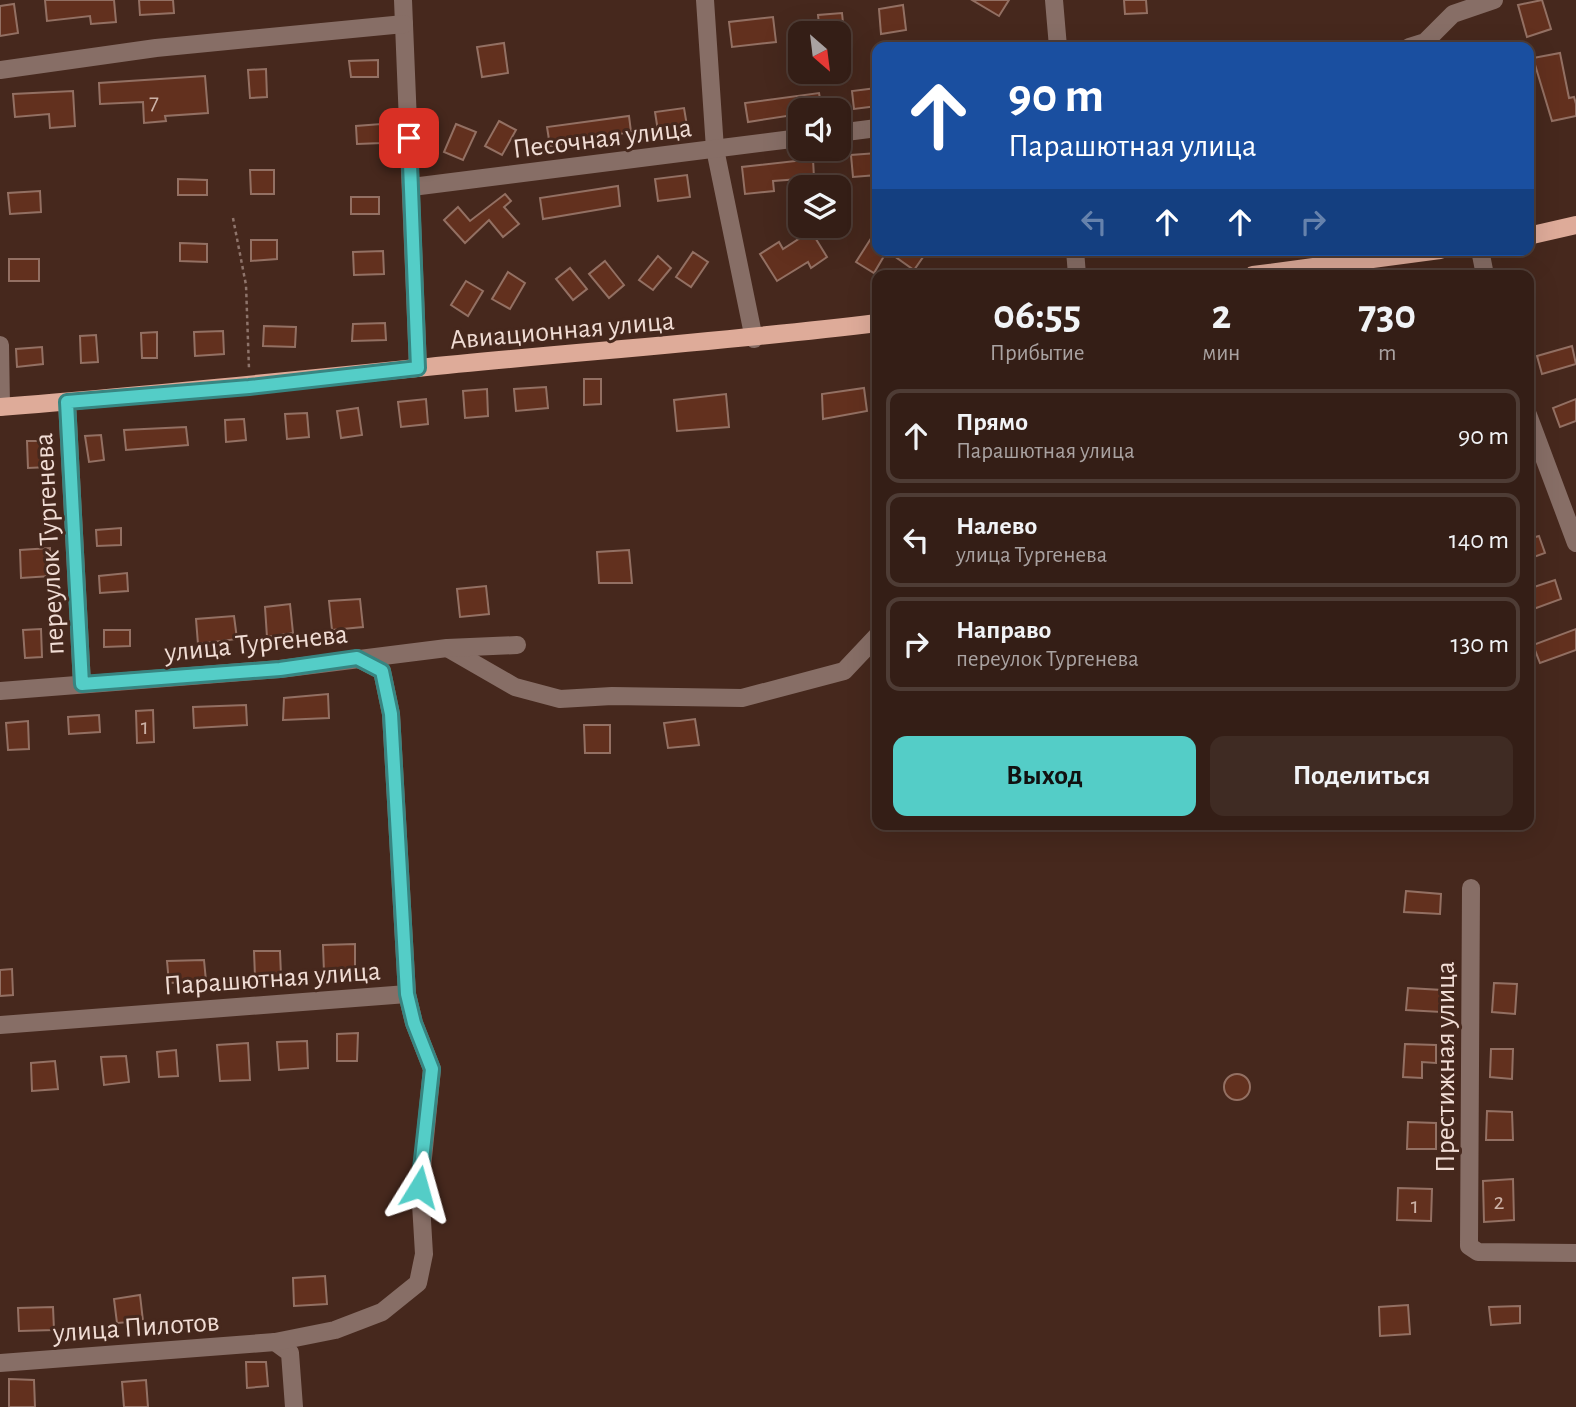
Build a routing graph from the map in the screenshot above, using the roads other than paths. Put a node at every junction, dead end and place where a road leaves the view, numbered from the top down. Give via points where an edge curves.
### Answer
1 (403, 0) edge
2 (705, 0) edge
3 (1054, 0) edge
4 (1494, 0) edge
5 (404, 24) junction
6 (1058, 42) edge
7 (1425, 42) edge
8 (0, 70) edge
9 (872, 129) edge
10 (851, 131) edge
11 (788, 140) edge
12 (715, 149) junction
13 (412, 187) junction
14 (1576, 225) edge
15 (1534, 235) edge
16 (1395, 256) edge
17 (1290, 270) edge
18 (872, 324) edge
19 (754, 339) junction
20 (0, 345) edge
21 (418, 368) junction
22 (67, 402) junction
23 (0, 407) edge
24 (1534, 431) edge
25 (1576, 543) edge
26 (872, 641) edge
27 (517, 645) dead end
28 (447, 649) junction
29 (357, 658) junction
30 (82, 684) junction
31 (0, 691) edge
32 (1471, 888) dead end
33 (407, 994) junction
34 (0, 1025) edge
35 (1576, 1253) edge
36 (275, 1342) junction
37 (0, 1363) edge
38 (294, 1407) edge

1 - 5 street
2 - 12 street
3 - 6 street
4 - 7 street via 1453,14
5 - 8 street via 156,48
5 - 13 street
9 - 10 street
11 - 12 street, Песочная улица
12 - 13 street, Песочная улица
12 - 19 street
13 - 21 street
14 - 15 main road
16 - 17 main road
18 - 19 main road, Авиационная улица
19 - 21 main road, Авиационная улица
20 - 23 street
21 - 22 main road, Авиационная улица
22 - 23 main road, Авиационная улица
22 - 30 street, переулок Тургенева
24 - 25 street
26 - 28 street via 844,671 742,698 559,699 514,687
27 - 28 street, улица Тургенева
28 - 29 street, улица Тургенева
29 - 30 street, улица Тургенева via 280,669
29 - 33 street, Парашютная улица via 382,671 391,714
30 - 31 street, улица Тургенева
32 - 35 street, Престижная улица via 1469,1246 1478,1252
33 - 34 street, Парашютная улица
33 - 36 street, улица Пилотов via 432,1069 419,1187 424,1254 418,1283 382,1312 335,1330
36 - 37 street, улица Пилотов
36 - 38 street via 290,1353

